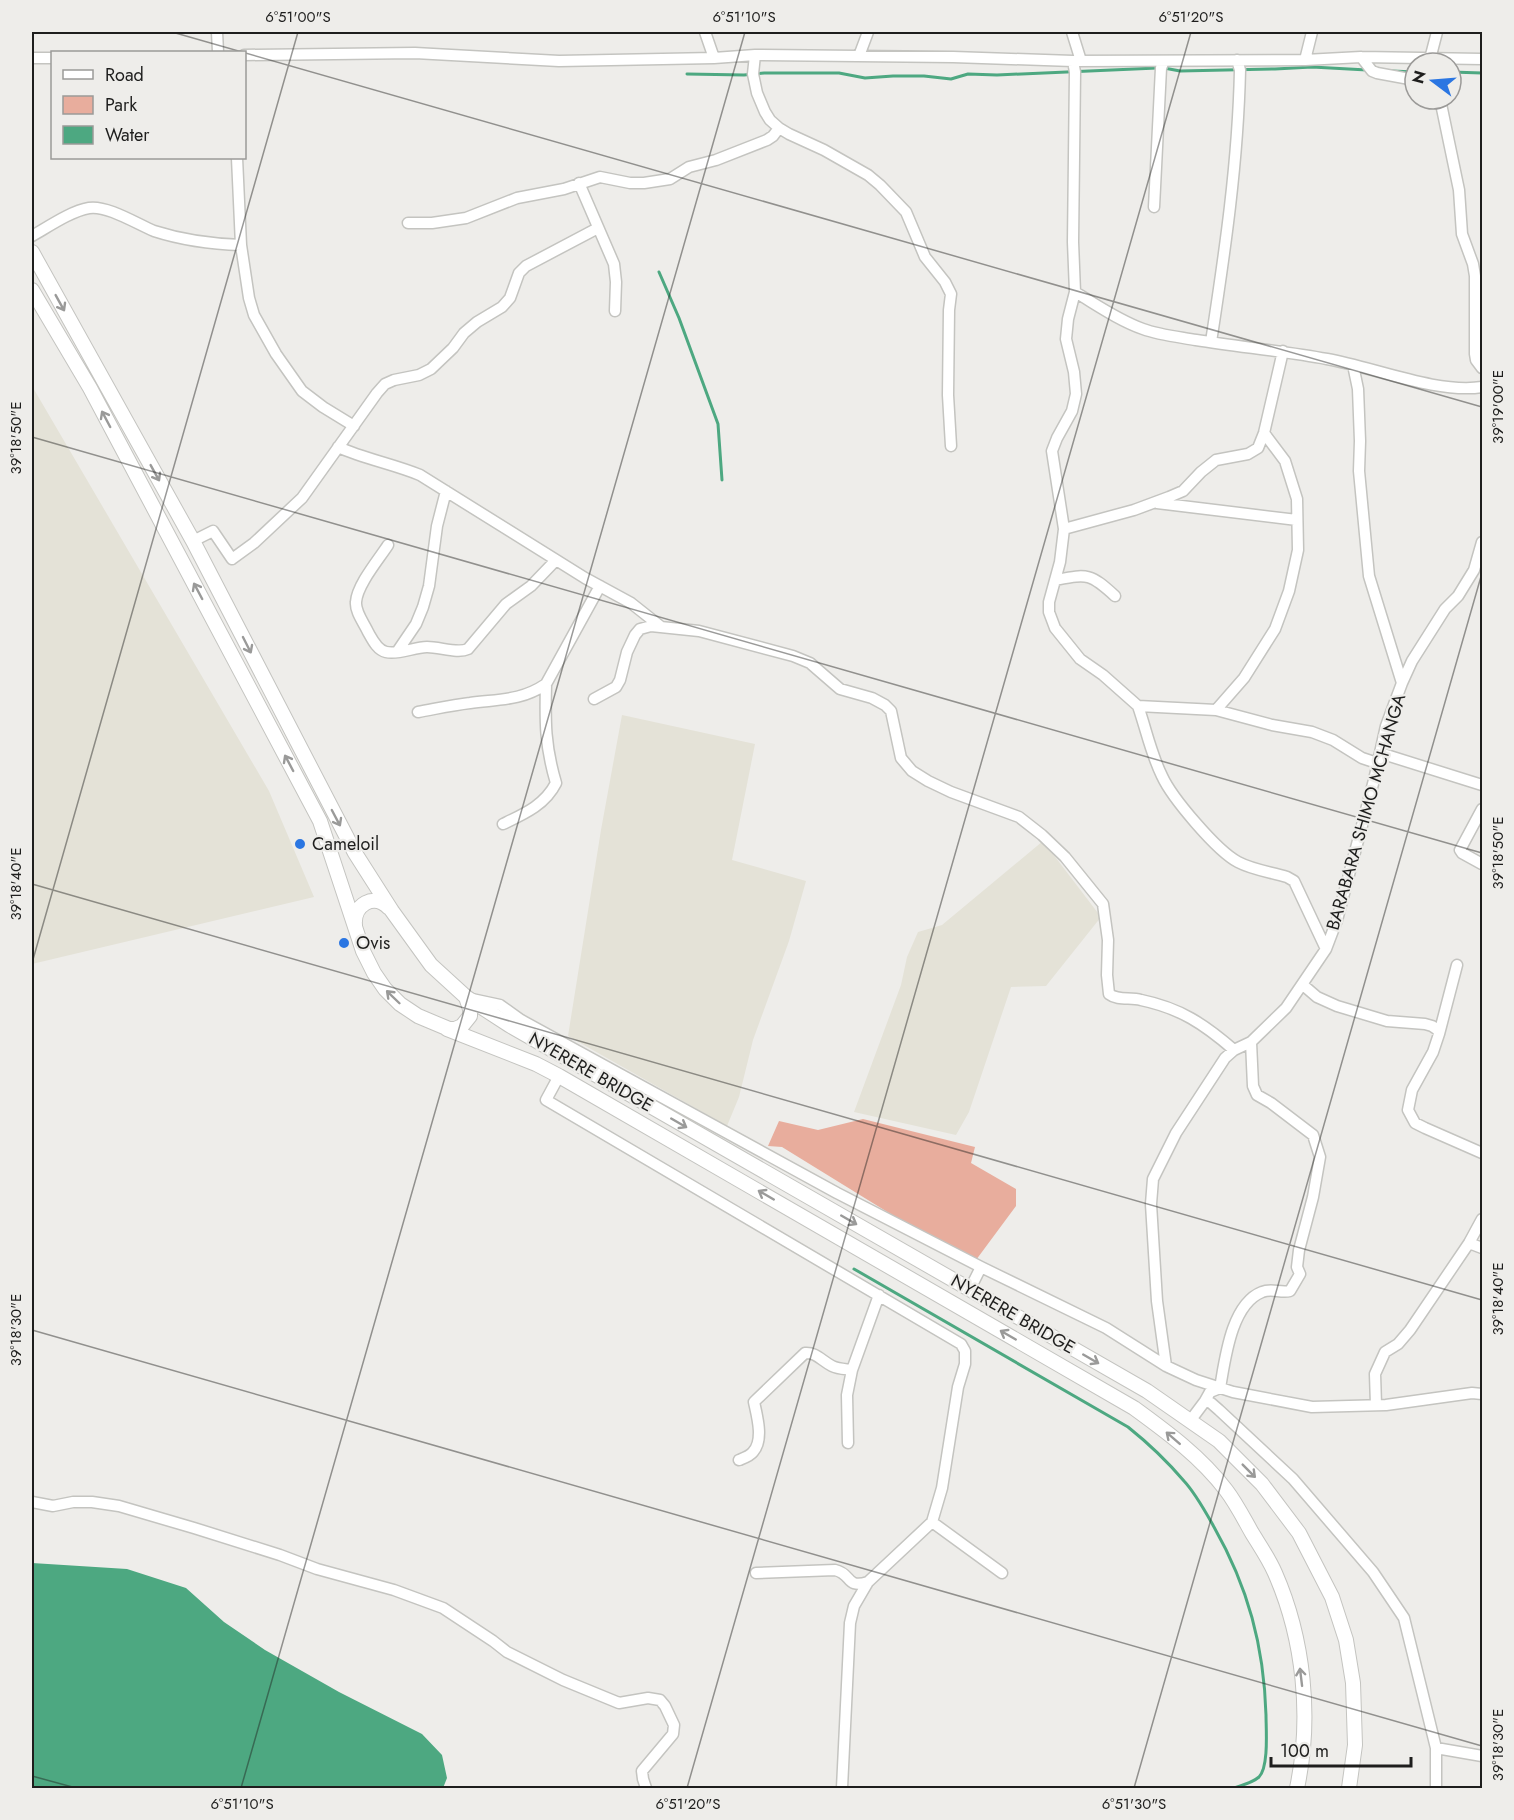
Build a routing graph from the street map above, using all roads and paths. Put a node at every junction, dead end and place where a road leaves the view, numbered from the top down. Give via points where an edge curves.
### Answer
1 (217, 32) edge
2 (705, 32) edge
3 (868, 32) edge
4 (1072, 32) edge
5 (1312, 32) edge
6 (1437, 32) edge
7 (218, 51) edge
8 (1432, 51) edge
9 (755, 55) junction
10 (246, 56) edge
11 (859, 56) junction
12 (1361, 57) junction
13 (32, 58) edge
14 (51, 58) edge
15 (714, 58) junction
16 (1403, 58) edge
17 (1463, 58) edge
18 (1482, 58) edge
19 (1237, 60) junction
20 (1305, 60) junction
21 (1077, 61) junction
22 (1164, 61) junction
23 (1403, 78) edge
24 (1443, 111) edge
25 (779, 128) junction
26 (237, 159) edge
27 (579, 183) junction
28 (1154, 207) dead end
29 (408, 223) dead end
30 (598, 228) junction
31 (32, 236) edge
32 (241, 244) junction
33 (32, 252) edge
34 (32, 290) edge
35 (1075, 292) junction
36 (615, 311) dead end
37 (1210, 342) junction
38 (1283, 351) junction
39 (1353, 365) junction
40 (1482, 368) edge
41 (1482, 387) edge
42 (354, 426) junction
43 (1264, 433) junction
44 (951, 446) dead end
45 (338, 447) junction
46 (446, 491) junction
47 (1155, 502) junction
48 (1297, 520) junction
49 (1064, 529) junction
50 (193, 541) junction
51 (1482, 542) edge
52 (388, 545) dead end
53 (556, 560) junction
54 (1055, 580) junction
55 (600, 586) junction
56 (1115, 596) dead end
57 (661, 627) junction
58 (397, 652) junction
59 (1402, 683) junction
60 (546, 684) junction
61 (594, 699) dead end
62 (1138, 706) junction
63 (1216, 710) junction
64 (418, 712) dead end
65 (1379, 758) junction
66 (1482, 785) edge
67 (1482, 809) edge
68 (503, 824) dead end
69 (1482, 864) edge
70 (392, 911) junction
71 (356, 930) junction
72 (1326, 949) junction
73 (1457, 966) dead end
74 (1303, 985) junction
75 (466, 998) junction
76 (442, 1028) junction
77 (1439, 1034) junction
78 (1251, 1041) junction
79 (1234, 1050) junction
80 (560, 1076) junction
81 (1482, 1153) edge
82 (1482, 1219) edge
83 (1469, 1243) junction
84 (1482, 1248) edge
85 (981, 1267) junction
86 (969, 1289) junction
87 (879, 1296) junction
88 (1166, 1366) junction
89 (852, 1370) junction
90 (1220, 1388) junction
91 (1482, 1394) edge
92 (1205, 1401) junction
93 (1376, 1405) junction
94 (1190, 1421) junction
95 (848, 1443) dead end
96 (739, 1460) dead end
97 (32, 1502) edge
98 (932, 1522) junction
99 (756, 1573) dead end
100 (1002, 1573) dead end
101 (868, 1582) junction
102 (1436, 1748) junction
103 (1482, 1756) edge
104 (646, 1788) edge
105 (842, 1788) edge
106 (1297, 1788) edge
107 (1350, 1788) edge
108 (1436, 1788) edge

1 - 7 street
2 - 15 street
3 - 11 street
4 - 21 street
5 - 20 street
6 - 8 street
9 - 11 street
9 - 15 street
9 - 25 street via 757,93 765,112
10 - 15 street via 416,53 559,61
11 - 21 street
12 - 16 street
12 - 20 street
12 - 23 street via 1372,71
13 - 14 street
17 - 18 street
19 - 20 street
19 - 22 street
19 - 37 street via 1240,70 1232,201
21 - 22 street
21 - 35 street
22 - 28 street
24 - 40 street via 1459,190 1462,234 1475,276 1475,354
25 - 27 street via 767,140 689,167 670,179 630,183 600,177
25 - 44 street via 880,185 906,212 925,257 945,282 951,294
26 - 32 street
27 - 29 street via 517,198 466,218
27 - 30 street
30 - 36 street via 614,264
30 - 42 street via 526,266 502,307 464,333 432,369 385,384
31 - 32 street via 79,211 97,208 171,236 213,244
32 - 42 street via 254,315 276,354 302,391
33 -> 50 main road, NYERERE BRIDGE
71 -> 34 main road, NYERERE BRIDGE via 320,821 90,388
35 - 37 street via 1144,329
35 - 49 street via 1066,339 1076,394 1052,451
37 - 38 street
38 - 39 street
38 - 43 street
39 - 41 street via 1441,386
39 - 59 street via 1358,389 1359,471 1369,576
42 - 45 street
43 - 47 street via 1254,452 1216,460 1183,491
43 - 48 street via 1285,461 1297,499
45 - 46 street via 420,475
45 - 50 street via 302,498 232,559 213,531
46 - 53 street
46 - 58 street via 423,608
47 - 48 street
47 - 49 street
48 - 63 street via 1298,550 1275,629 1244,678
49 - 54 street
50 -> 70 main road, NYERERE BRIDGE via 350,844
51 - 59 street, BARABARA SHIMO MCHANGA via 1474,570 1445,609
52 - 58 street via 356,601 357,610 380,650
53 - 55 street
53 - 58 street via 531,586 506,604 468,649 462,652 426,647
54 - 56 street via 1089,575
54 - 62 street via 1049,602 1055,628 1080,659
55 - 57 street via 631,603
55 - 60 street
57 - 61 street via 640,629 627,652 616,687
57 - 79 street via 699,631 793,656 810,663 840,689 885,705 891,711 902,758 912,771 951,792 1019,817 1065,857 1103,904 1109,994 1175,1009 1200,1022
59 - 65 street, BARABARA SHIMO MCHANGA
60 - 64 street via 534,693 508,700
60 - 68 street via 545,728 556,783 533,809
62 - 63 street
62 - 72 street via 1154,758 1171,791 1207,836 1237,862 1294,881
63 - 65 street via 1311,732 1362,758
65 - 66 street
65 - 72 street, BARABARA SHIMO MCHANGA
67 - 69 street via 1460,850
70 - 71 main road via 380,901 368,902 358,909
70 - 75 main road, NYERERE BRIDGE via 431,965
76 -> 71 main road, NYERERE BRIDGE via 400,1004 385,989 370,966
72 - 74 street, BARABARA SHIMO MCHANGA
73 - 77 street
74 - 77 street via 1337,1006 1387,1021 1425,1024
74 - 78 street, BARABARA SHIMO MCHANGA via 1286,1008
75 - 76 main road via 470,1009 467,1022 456,1029
75 - 85 street via 500,1005 837,1193
75 -> 86 main road, NYERERE BRIDGE
76 - 80 main road, NYERERE BRIDGE
77 - 81 street via 1412,1090 1408,1110 1415,1123
78 - 79 street, BARABARA SHIMO MCHANGA
78 - 90 street via 1257,1095 1314,1135 1320,1157 1299,1250 1300,1274 1290,1291 1265,1290 1245,1307 1228,1338
79 - 88 street, BARABARA SHIMO MCHANGA via 1219,1066 1176,1133 1153,1179 1157,1301
80 - 87 street via 546,1100
106 -> 80 main road, NYERERE BRIDGE via 1304,1736 1304,1695 1289,1612 1274,1572 1246,1522 1227,1491 1200,1461 1134,1408
82 - 83 street
83 - 84 street
83 - 93 street via 1410,1330 1385,1352 1376,1374
85 - 86 street
85 - 88 street via 1106,1328
86 -> 94 main road, NYERERE BRIDGE via 1147,1391
87 - 89 street
87 - 98 street via 961,1344 965,1351 942,1488
88 - 90 street
89 - 95 street via 847,1395
89 - 96 street via 834,1367 814,1354 805,1353 754,1402 760,1428 755,1448
90 - 92 street via 1210,1392
90 - 93 street via 1312,1407
91 - 93 street
92 - 94 street
92 - 102 street via 1293,1479 1373,1572 1404,1618
94 -> 107 main road, NYERERE BRIDGE via 1219,1441 1262,1484 1299,1533 1332,1598 1346,1640 1353,1683 1355,1745
97 - 104 street via 53,1506 92,1502 118,1506 394,1590 443,1608 507,1652 563,1680 619,1703 648,1698 660,1701 674,1725 669,1741 645,1766 642,1775
98 - 100 street
98 - 101 street
99 - 101 street via 835,1570 854,1584
101 - 105 street via 854,1606 850,1623
102 - 103 street
102 - 108 street

